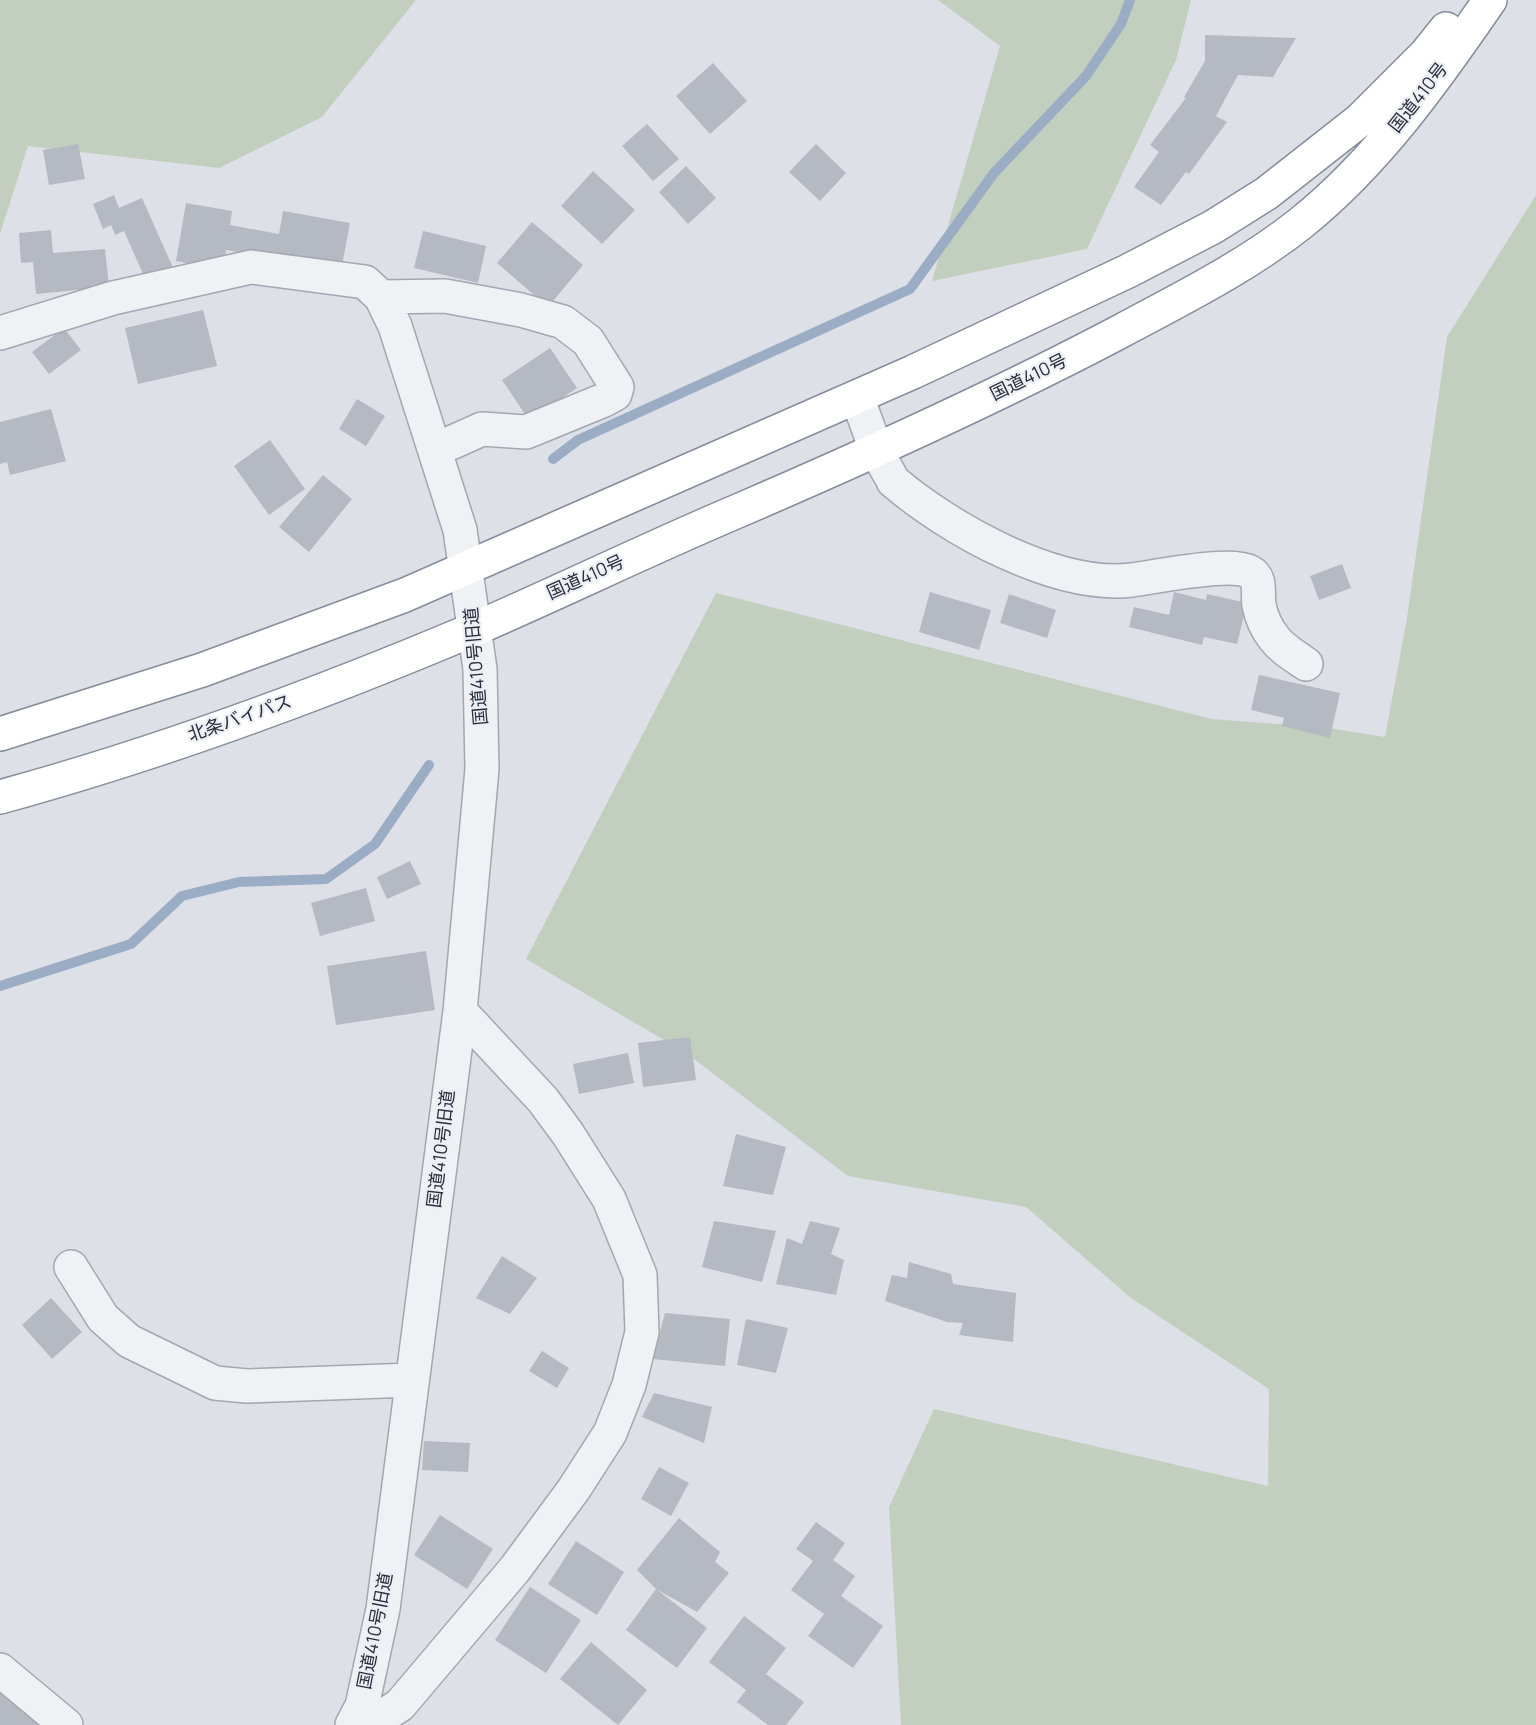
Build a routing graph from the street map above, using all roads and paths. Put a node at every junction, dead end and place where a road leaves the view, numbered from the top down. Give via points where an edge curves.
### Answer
1 (1469, 0) edge
2 (1490, 0) edge
3 (381, 297) junction
4 (0, 333) edge
5 (857, 397) junction
6 (435, 450) junction
7 (877, 452) junction
8 (893, 481) junction
9 (467, 569) junction
10 (1155, 594) dead end
11 (476, 628) junction
12 (1306, 664) dead end
13 (0, 734) edge
14 (0, 797) edge
15 (460, 1011) junction
16 (71, 1267) dead end
17 (412, 1380) junction
18 (0, 1670) edge
19 (66, 1725) edge
20 (352, 1725) edge
21 (369, 1725) edge

1 - 5 highway, 国道410号 via 1426,54 1360,120 1267,194 1128,271
2 - 7 highway, 国道410号 via 1445,65 1387,137 1342,187 1298,225 1174,303
3 - 4 street via 365,282 251,267 113,298
3 - 6 street, 国道410号旧道 via 395,326
3 - 6 street via 445,296 563,322 588,341 617,387 615,394 526,432 482,429
5 - 7 street
5 - 9 highway, 国道410号
6 - 9 street, 国道410号旧道 via 460,530
7 - 8 street
7 - 11 highway, 国道410号
8 - 10 street via 916,522 992,563 1042,584 1088,596 1109,599
8 - 12 street via 930,510 995,547 1086,579 1131,580 1239,568 1252,572 1258,581 1259,605 1274,639
9 - 11 street, 国道410号旧道
9 - 13 highway via 202,670
11 - 14 highway, 北条バイパス via 336,686
11 - 15 street, 国道410号旧道 via 482,769
15 - 17 street, 国道410号旧道
15 - 21 street via 543,1100 609,1199 640,1275 642,1332 629,1385 610,1433 574,1489 516,1569 400,1705
16 - 17 street via 103,1318 129,1341 215,1383 247,1386
17 - 20 street, 国道410号旧道 via 383,1609 362,1706
18 - 19 street

